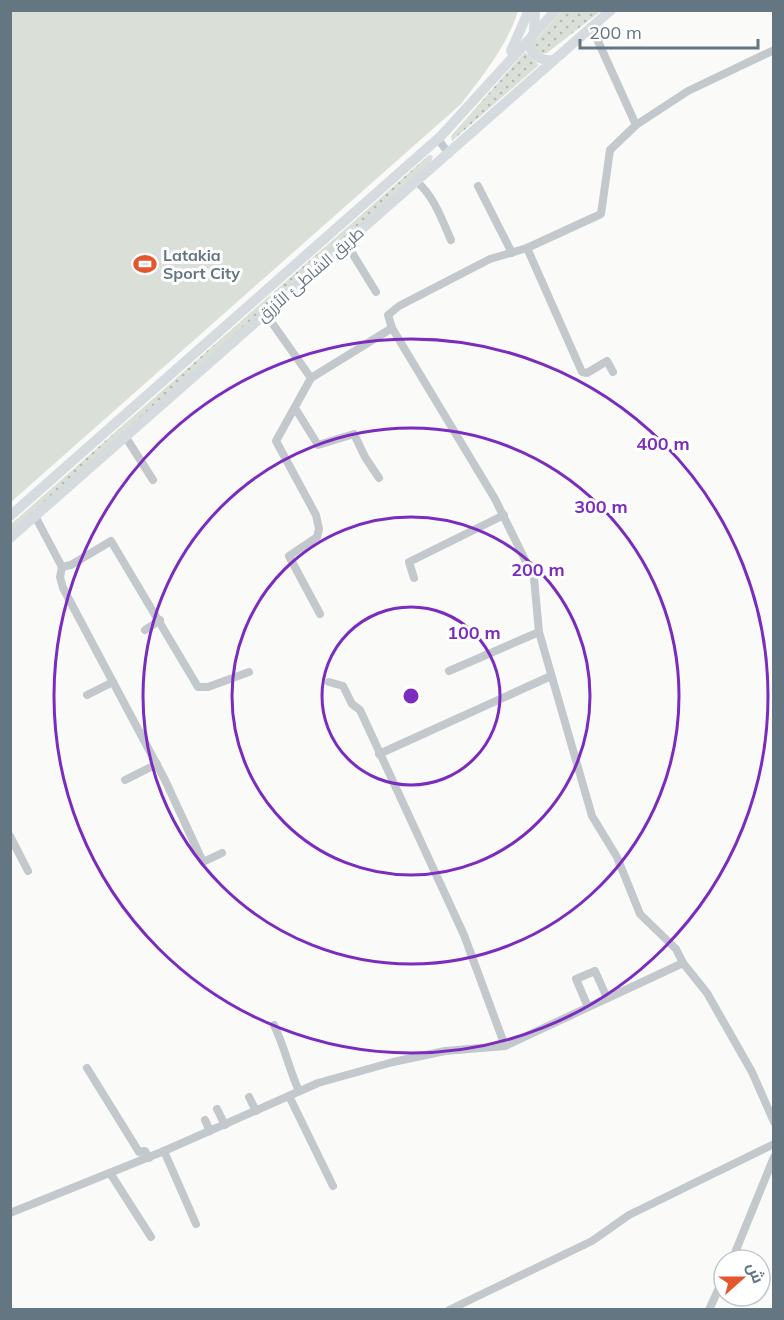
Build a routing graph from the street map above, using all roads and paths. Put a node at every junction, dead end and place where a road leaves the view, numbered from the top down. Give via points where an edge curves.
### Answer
1 (529, 10) edge
2 (535, 10) edge
3 (556, 10) edge
4 (611, 10) edge
5 (592, 28) junction
6 (534, 32) junction
7 (774, 50) edge
8 (553, 60) junction
9 (504, 66) junction
10 (636, 125) junction
11 (438, 139) junction
12 (449, 154) junction
13 (417, 182) junction
14 (478, 186) dead end
15 (451, 240) dead end
16 (346, 243) junction
17 (527, 248) junction
18 (512, 253) junction
19 (376, 292) dead end
20 (265, 313) junction
21 (392, 328) junction
22 (613, 372) dead end
23 (311, 378) junction
24 (295, 408) junction
25 (125, 436) junction
26 (380, 478) dead end
27 (153, 480) dead end
28 (504, 515) junction
29 (10, 516) edge
30 (35, 516) junction
31 (10, 538) edge
32 (62, 567) junction
33 (414, 578) dead end
34 (320, 614) dead end
35 (160, 620) junction
36 (146, 630) dead end
37 (539, 632) junction
38 (449, 671) dead end
39 (249, 672) dead end
40 (551, 676) junction
41 (113, 682) junction
42 (329, 682) dead end
43 (87, 694) dead end
44 (379, 754) junction
45 (157, 764) junction
46 (125, 780) dead end
47 (10, 836) edge
48 (222, 853) dead end
49 (28, 871) dead end
50 (682, 963) junction
51 (607, 999) junction
52 (588, 1007) junction
53 (274, 1025) dead end
54 (505, 1046) junction
55 (87, 1068) dead end
56 (299, 1091) junction
57 (289, 1096) junction
58 (249, 1097) dead end
59 (217, 1109) dead end
60 (256, 1111) junction
61 (205, 1120) dead end
62 (774, 1122) edge
63 (225, 1125) junction
64 (210, 1131) junction
65 (774, 1144) edge
66 (164, 1151) junction
67 (774, 1157) edge
68 (149, 1158) junction
69 (110, 1173) junction
70 (333, 1186) dead end
71 (10, 1213) edge
72 (196, 1224) dead end
73 (151, 1237) dead end
74 (737, 1248) edge
75 (448, 1310) edge

1 - 9 main road
2 - 6 main road
3 - 6 main road, طريق الشاطئ الأزرق
4 - 5 main road, طريق الشاطئ الأزرق
5 - 8 main road, طريق الشاطئ الأزرق
5 - 10 street
6 - 8 main road via 529,44 531,51 540,59
6 - 9 main road, طريق الشاطئ الأزرق
7 - 10 street via 688,91
8 - 12 main road, طريق الشاطئ الأزرق
9 - 11 main road, طريق الشاطئ الأزرق
10 - 17 street via 610,150 601,214
11 - 12 street
11 - 29 main road, طريق الشاطئ الأزرق
12 - 13 main road, طريق الشاطئ الأزرق
13 - 15 street via 439,212
13 - 16 main road, طريق الشاطئ الأزرق
14 - 18 street
16 - 19 street
16 - 20 main road, طريق الشاطئ الأزرق
17 - 18 street
17 - 22 street via 582,372 607,361
18 - 21 street via 490,259 399,306 388,315
20 - 23 street
20 - 25 main road, طريق الشاطئ الأزرق
21 - 23 street
21 - 28 street
23 - 24 street
24 - 26 street via 318,446 354,434 364,457
24 - 34 street via 276,441 316,515 319,529 309,544 289,555
25 - 27 street
25 - 30 main road, طريق الشاطئ الأزرق
28 - 33 street via 409,562
28 - 37 street via 534,578
30 - 31 main road, طريق الشاطئ الأزرق
30 - 32 street
32 - 35 street via 111,541
32 - 41 street via 63,588
35 - 36 street
35 - 39 street via 198,687
37 - 38 street
37 - 40 street
40 - 44 street
40 - 50 street via 592,816 617,857 640,914 676,949
41 - 43 street
41 - 45 street
42 - 44 street via 343,686 352,704 360,710
44 - 54 street via 464,935
45 - 46 street
45 - 48 street via 203,862
47 - 49 street
50 - 51 street
50 - 62 street via 713,1003 752,1072
51 - 52 street
51 - 52 street via 595,971 576,979
52 - 54 street
53 - 56 street
54 - 56 street via 393,1062
55 - 68 street via 139,1152 145,1151
56 - 57 street
57 - 60 street
57 - 70 street
58 - 60 street
59 - 63 street
60 - 63 street
61 - 64 street
63 - 64 street
64 - 66 street
65 - 75 street via 629,1215 592,1241
66 - 68 street
66 - 72 street
67 - 74 street
68 - 69 street
69 - 71 street
69 - 73 street

